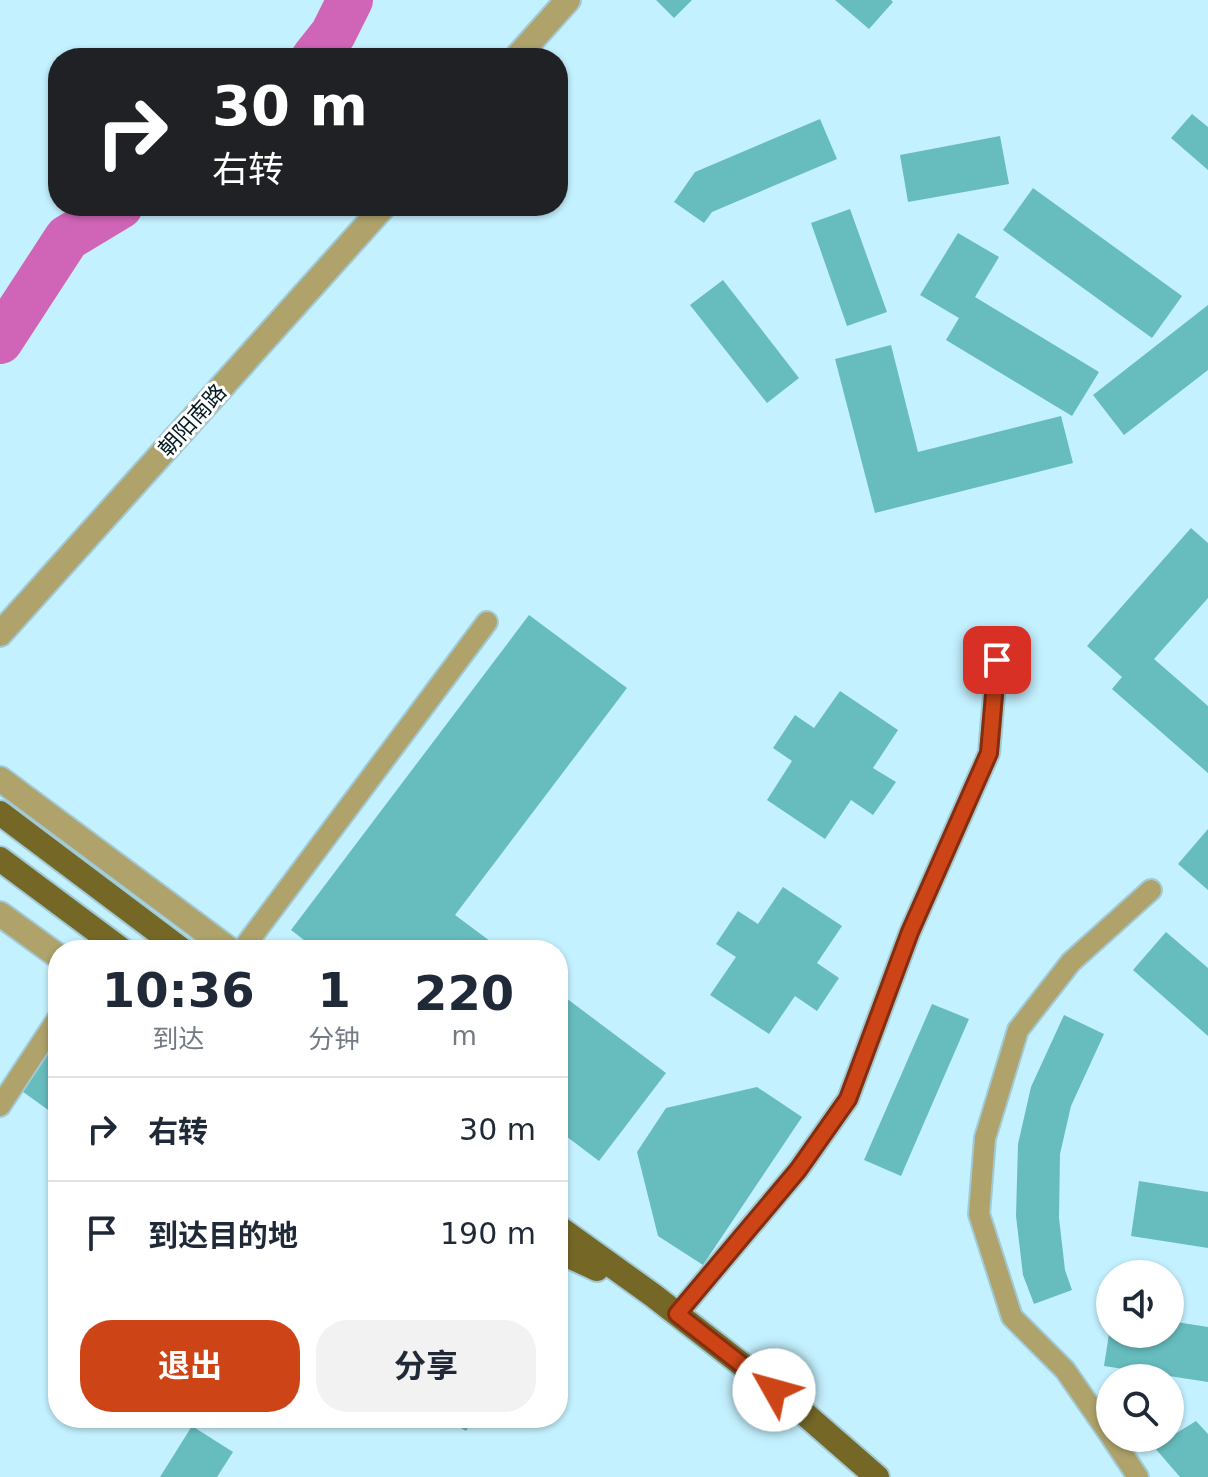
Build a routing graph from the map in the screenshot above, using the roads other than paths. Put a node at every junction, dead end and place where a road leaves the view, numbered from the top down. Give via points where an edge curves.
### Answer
1 (568, 0) edge
2 (525, 48) edge
3 (375, 216) edge
4 (487, 622) dead end
5 (0, 634) edge
6 (997, 660) dead end
7 (0, 779) edge
8 (0, 813) edge
9 (0, 859) edge
10 (1151, 890) dead end
11 (0, 914) edge
12 (109, 940) edge
13 (169, 940) edge
14 (217, 940) edge
15 (249, 940) edge
16 (48, 949) edge
17 (48, 1033) edge
18 (0, 1106) edge
19 (568, 1234) edge
20 (568, 1256) edge
21 (654, 1296) junction
22 (677, 1314) junction
23 (1096, 1415) edge
24 (1121, 1452) edge
25 (877, 1477) edge
26 (1138, 1477) edge

1 - 2 street
3 - 5 street, 朝阳南路
4 - 15 street
6 - 22 street via 989,753 910,932 848,1099 798,1170
7 - 14 street
8 - 13 main road
9 - 12 main road
10 - 23 street via 1071,962 1018,1030 985,1138 979,1214 1012,1317 1065,1370
11 - 16 street
17 - 18 street
19 - 21 main road
20 - 21 main road
21 - 22 main road
22 - 25 main road
24 - 26 street

